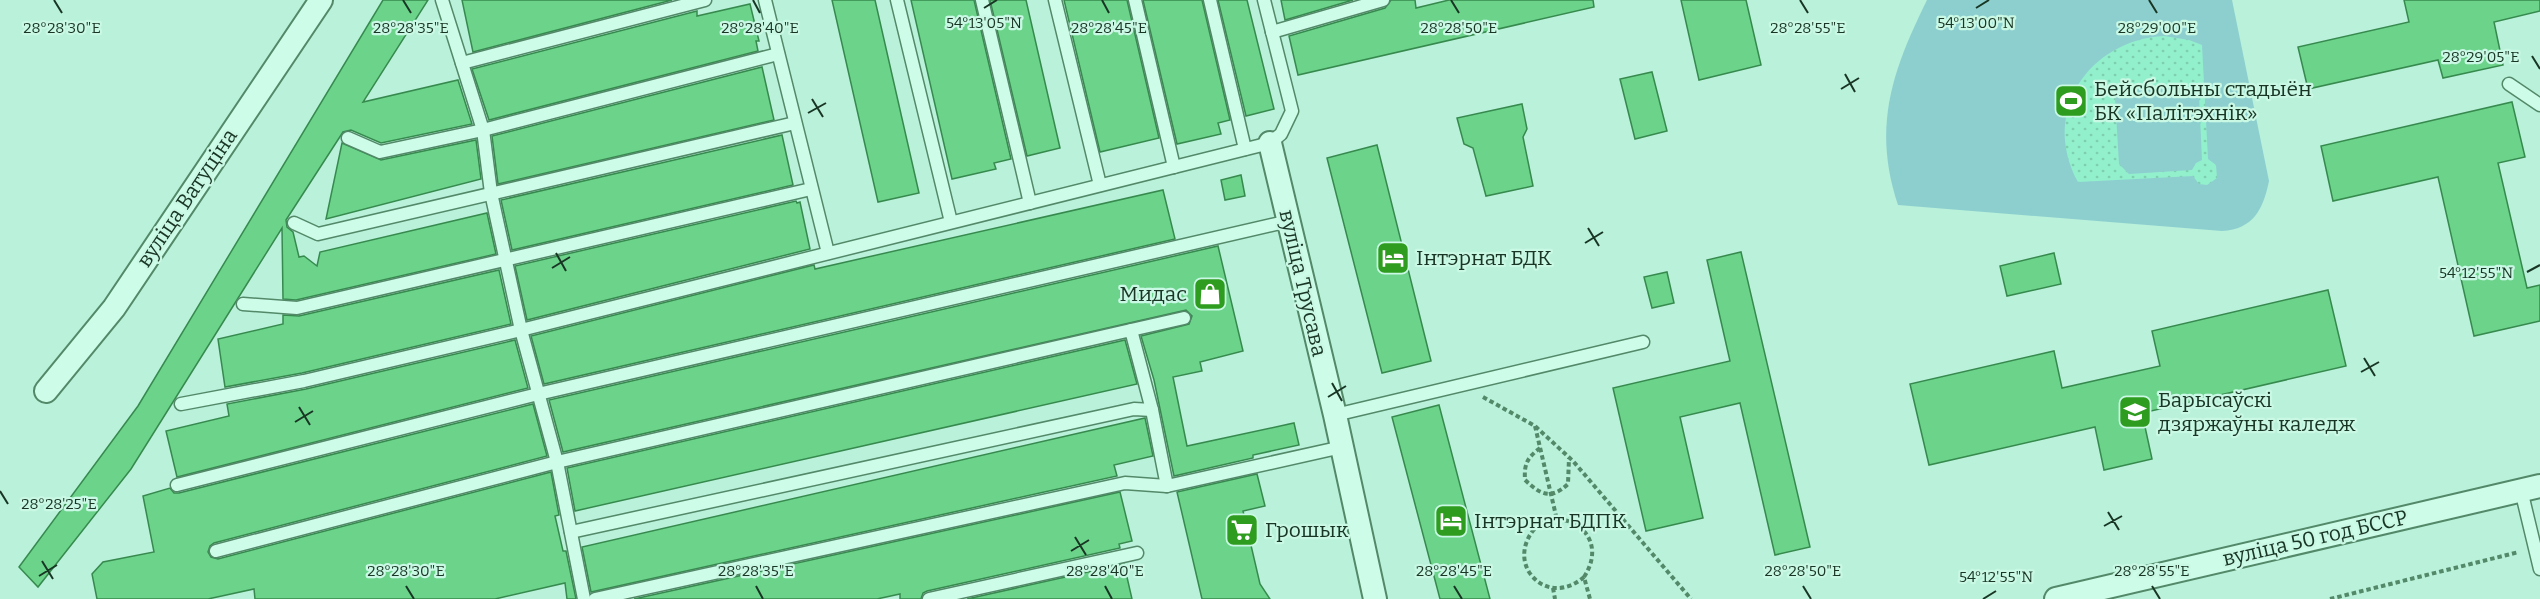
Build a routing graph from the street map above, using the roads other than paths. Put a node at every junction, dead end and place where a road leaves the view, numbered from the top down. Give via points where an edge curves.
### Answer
1 (321, 0) edge
2 (442, 0) edge
3 (705, 0) edge
4 (765, 0) edge
5 (897, 0) edge
6 (982, 0) edge
7 (1055, 0) edge
8 (1135, 0) edge
9 (1210, 0) edge
10 (1264, 0) edge
11 (1383, 0) edge
12 (1272, 32) junction
13 (778, 54) junction
14 (462, 63) junction
15 (2509, 84) dead end
16 (2540, 105) edge
17 (795, 123) junction
18 (483, 130) junction
19 (348, 138) dead end
20 (1270, 143) junction
21 (1245, 149) junction
22 (1174, 167) junction
23 (1100, 185) junction
24 (812, 189) junction
25 (491, 193) junction
26 (1030, 202) junction
27 (951, 222) junction
28 (1289, 222) junction
29 (294, 223) dead end
30 (828, 253) junction
31 (507, 261) junction
32 (243, 303) dead end
33 (1184, 318) dead end
34 (521, 330) junction
35 (1131, 330) junction
36 (1643, 342) dead end
37 (46, 391) dead end
38 (538, 394) junction
39 (181, 404) dead end
40 (1152, 410) junction
41 (1335, 415) junction
42 (1342, 447) junction
43 (557, 462) junction
44 (177, 485) dead end
45 (1167, 486) junction
46 (2530, 488) edge
47 (571, 532) junction
48 (216, 552) dead end
49 (1137, 553) dead end
50 (2540, 569) edge
51 (584, 599) edge
52 (595, 599) edge
53 (929, 599) edge
54 (1375, 599) edge
55 (2056, 599) edge

1 - 37 street, вуліца Ватуціна via 114,308
2 - 14 lane
3 - 14 lane
4 - 13 lane
5 - 27 lane
6 - 26 lane
7 - 23 lane
8 - 22 lane
9 - 21 lane
10 - 12 lane
11 - 12 lane
12 - 20 lane via 1292,111 1281,134
13 - 17 lane
13 - 18 lane
14 - 18 lane
15 - 16 lane
17 - 24 lane
17 - 25 lane
18 - 19 lane via 380,152
18 - 25 lane
20 - 21 lane
20 - 28 street, вуліца Трусава
21 - 22 lane
22 - 23 lane
23 - 26 lane
24 - 30 lane
24 - 31 lane
25 - 29 lane via 318,234
25 - 31 lane
26 - 27 lane
27 - 30 lane
28 - 38 lane
28 - 41 street, вуліца Трусава
30 - 34 lane
31 - 32 lane via 297,308
31 - 34 lane
33 - 35 lane
34 - 38 lane
34 - 39 lane via 304,381
35 - 40 lane
35 - 43 lane
36 - 41 lane
38 - 43 lane
38 - 44 lane
40 - 45 lane
40 - 47 lane via 1134,409
41 - 42 street, вуліца Трусава
42 - 45 lane
42 - 54 street, вуліца Трусава
43 - 47 lane
43 - 48 lane
45 - 52 lane via 1125,483
46 - 50 lane
46 - 55 street, вуліца 50 год БССР
47 - 51 lane
49 - 53 lane

